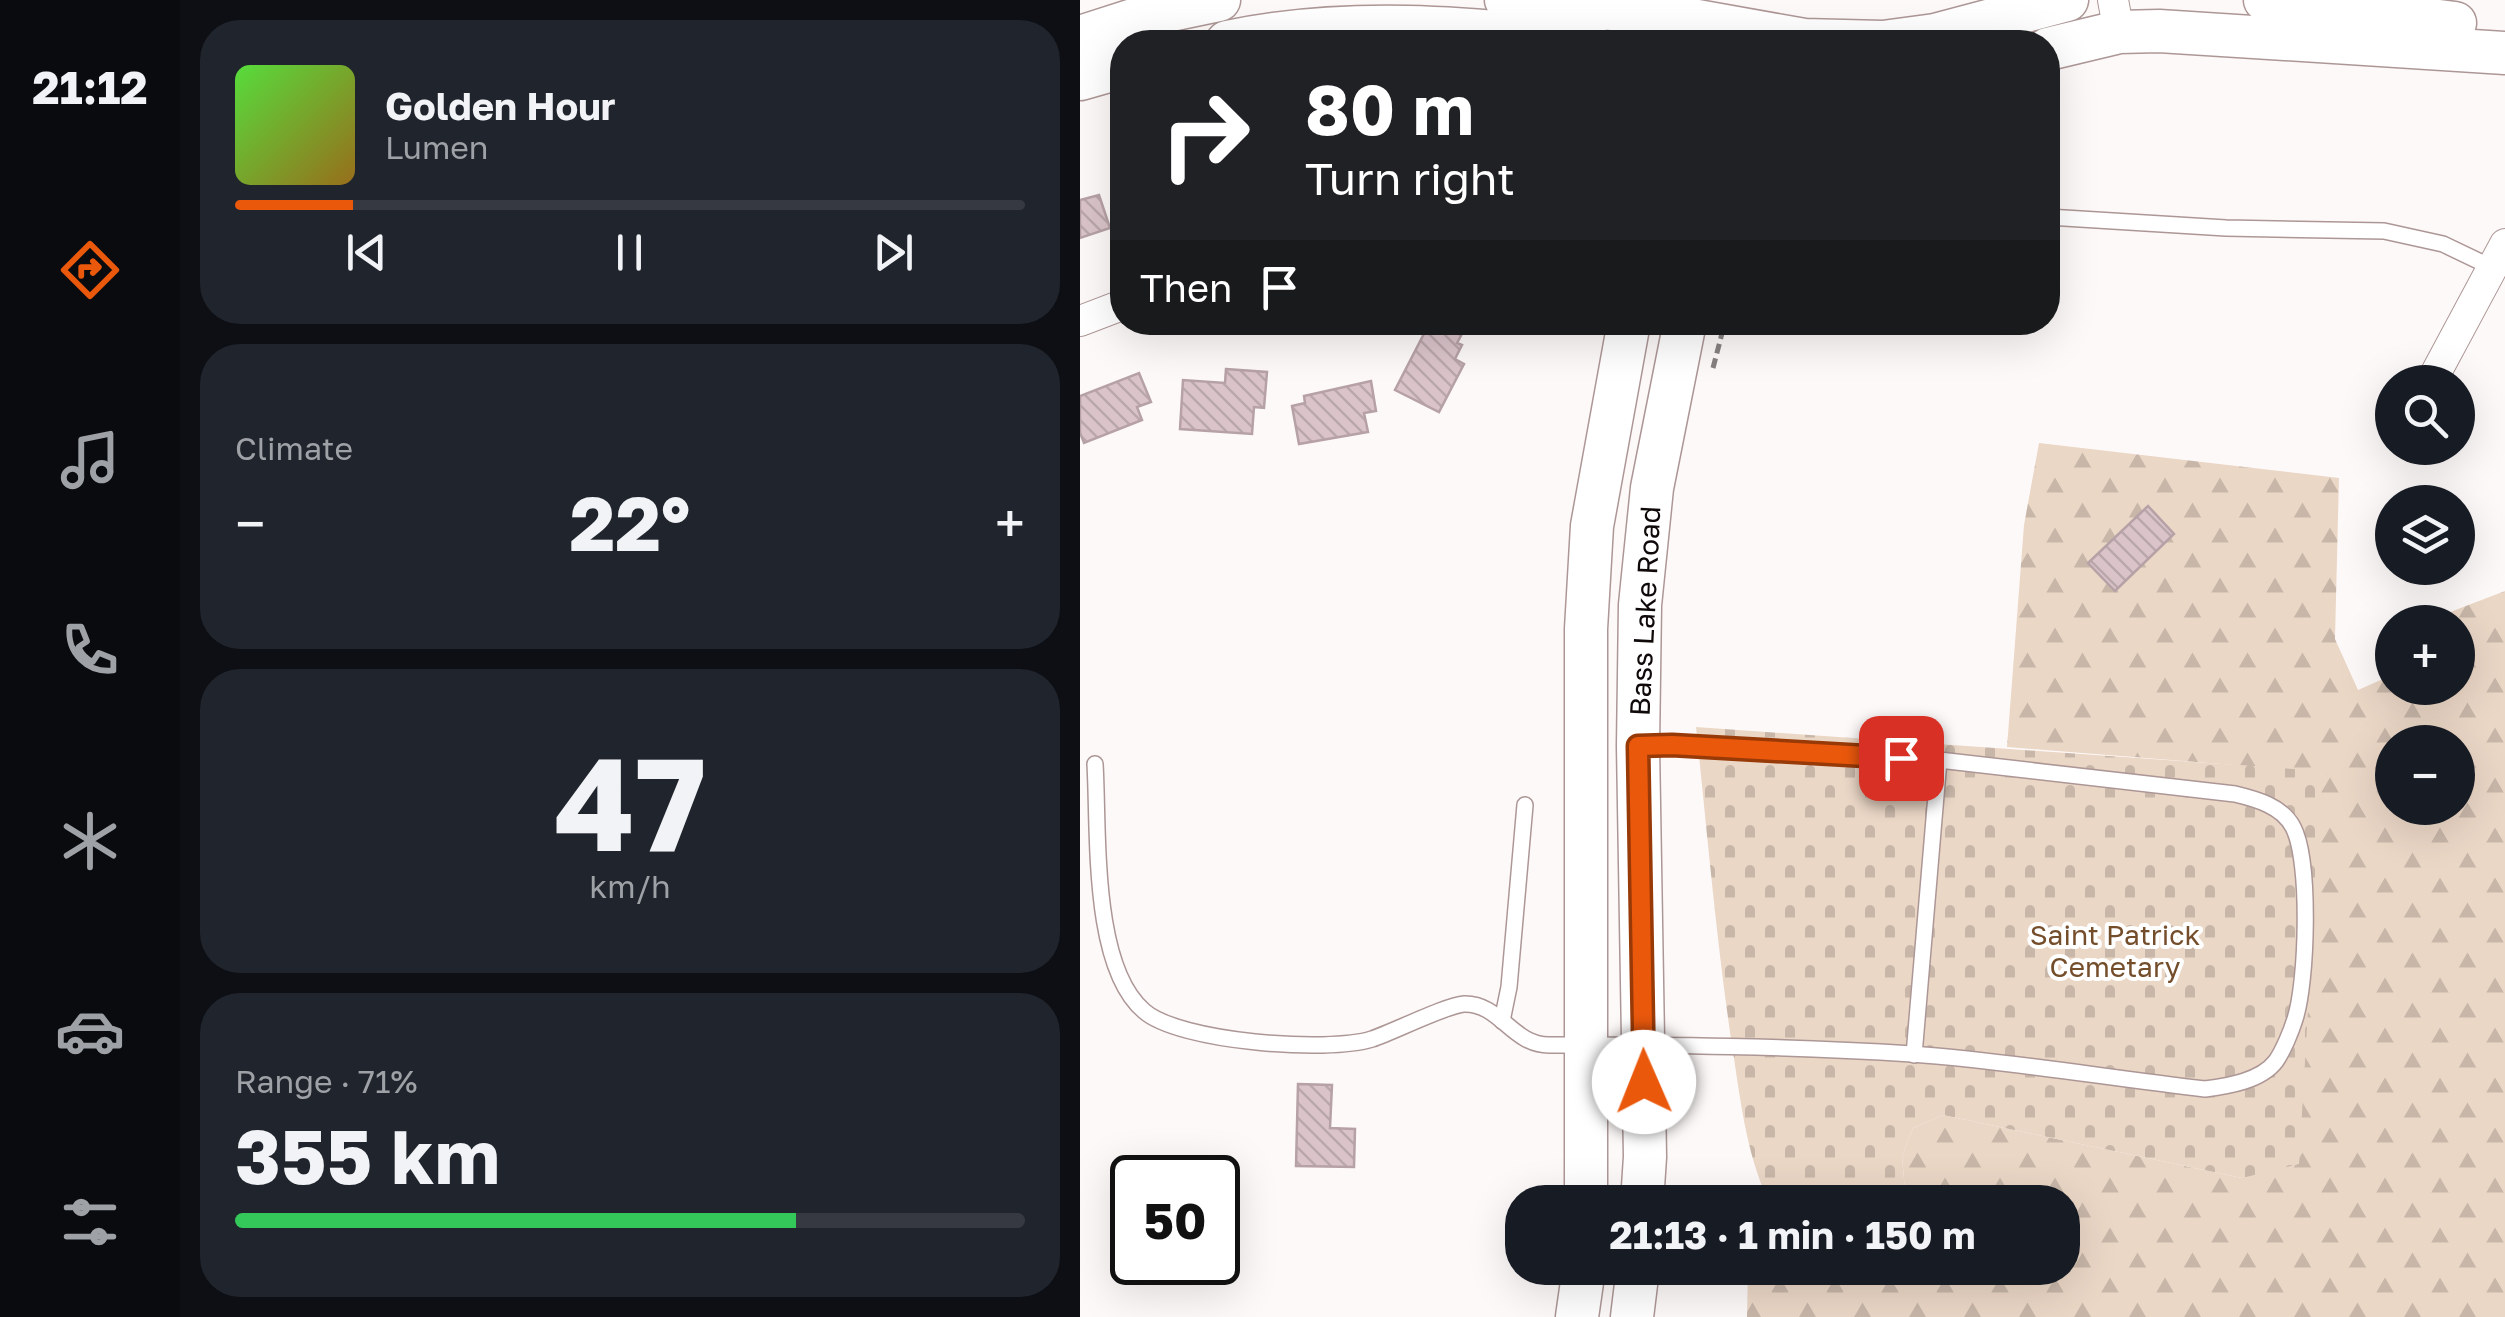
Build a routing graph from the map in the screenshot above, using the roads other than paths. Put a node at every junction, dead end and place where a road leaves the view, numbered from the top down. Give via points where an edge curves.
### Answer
1 (1220, 0) edge
2 (1506, 0) edge
3 (2067, 0) edge
4 (2265, 0) edge
5 (2116, 16) edge
6 (1692, 20) edge
7 (1748, 24) edge
8 (2505, 29) edge
9 (1292, 30) edge
10 (1453, 30) edge
11 (1957, 30) edge
12 (1080, 37) edge
13 (2060, 42) edge
14 (2505, 53) edge
15 (1110, 70) edge
16 (1080, 79) edge
17 (2060, 219) edge
18 (2499, 256) edge
19 (1110, 310) edge
20 (1080, 321) edge
21 (1626, 335) edge
22 (1682, 335) edge
23 (2439, 365) edge
24 (1638, 746) junction
25 (1939, 760) junction
26 (1095, 764) dead end
27 (1525, 805) dead end
28 (1502, 1021) junction
29 (1588, 1044) junction
30 (1644, 1045) junction
31 (1914, 1054) junction
32 (1586, 1185) edge
33 (1642, 1185) edge
34 (1582, 1285) edge
35 (1636, 1285) edge
36 (1577, 1317) edge
37 (1632, 1317) edge

1 - 12 main road
2 - 6 main road
3 - 11 main road
4 - 8 main road
5 - 13 main road
5 - 14 main road via 2159,31
6 - 7 main road
9 - 10 main road
15 - 16 main road
17 - 18 lane via 2384,231
18 - 23 street
19 - 20 street
21 - 29 main road, Bass Lake Road via 1590,544
22 - 24 main road, Bass Lake Road via 1652,488 1640,604
24 - 25 lane
24 - 30 main road, Bass Lake Road
25 - 31 lane
25 - 31 lane via 2266,802 2293,826 2305,873 2303,950 2296,1018 2274,1064 2238,1085 2206,1089
26 - 28 lane via 1105,930 1123,988 1144,1012 1192,1034 1340,1044 1368,1040 1460,1004 1485,1006
27 - 28 lane
28 - 29 lane via 1532,1043
29 - 30 lane
29 - 32 main road, Bass Lake Road
30 - 31 lane
30 - 33 main road, Bass Lake Road
34 - 36 main road
35 - 37 main road

